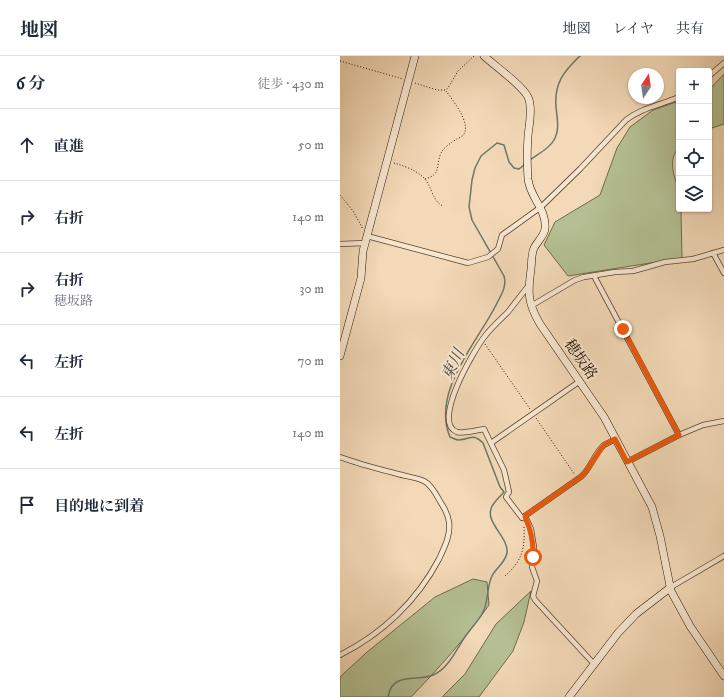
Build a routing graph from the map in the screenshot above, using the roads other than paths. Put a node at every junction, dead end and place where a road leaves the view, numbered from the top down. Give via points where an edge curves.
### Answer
1 (415, 56) edge
2 (484, 56) edge
3 (724, 63) edge
4 (712, 73) edge
5 (676, 98) edge
6 (541, 207) junction
7 (367, 238) junction
8 (340, 244) edge
9 (724, 250) edge
10 (713, 253) junction
11 (724, 273) edge
12 (594, 276) junction
13 (529, 285) junction
14 (531, 306) junction
15 (340, 356) edge
16 (580, 381) junction
17 (724, 421) edge
18 (679, 435) junction
19 (615, 439) junction
20 (491, 444) junction
21 (340, 457) edge
22 (627, 462) junction
23 (523, 517) junction
24 (724, 556) edge
25 (671, 587) junction
26 (340, 655) edge
27 (594, 664) junction
28 (724, 676) edge
29 (568, 697) edge

1 - 7 main road
2 - 6 main road, 穂坂路 via 529,98 528,180 531,192
3 - 4 street
5 - 6 street via 632,115
6 - 7 street via 502,235 495,252 468,263
6 - 13 main road, 穂坂路 via 545,222 544,232 534,248
7 - 8 street
7 - 15 main road via 360,278
9 - 10 street
10 - 11 street
10 - 12 street via 634,271
12 - 14 street via 575,280
12 - 18 street
13 - 14 main road, 穂坂路
13 - 20 street via 484,337 466,366 452,397 449,424 453,430 459,433 484,429
14 - 16 main road, 穂坂路 via 540,324
16 - 19 main road, 穂坂路
16 - 20 street
17 - 18 street via 703,425
18 - 22 street
19 - 22 main road, 穂坂路
19 - 23 street via 605,444 582,476
20 - 23 street via 504,470 509,492 506,497
21 - 26 street via 425,481 445,509 450,530 442,553 419,592 380,630
22 - 25 main road, 穂坂路 via 652,507
23 - 27 street via 531,529 534,547 532,567 536,580 533,596
24 - 25 street
25 - 27 main road via 636,614
25 - 28 main road, 穂坂路 via 690,626
27 - 29 main road

